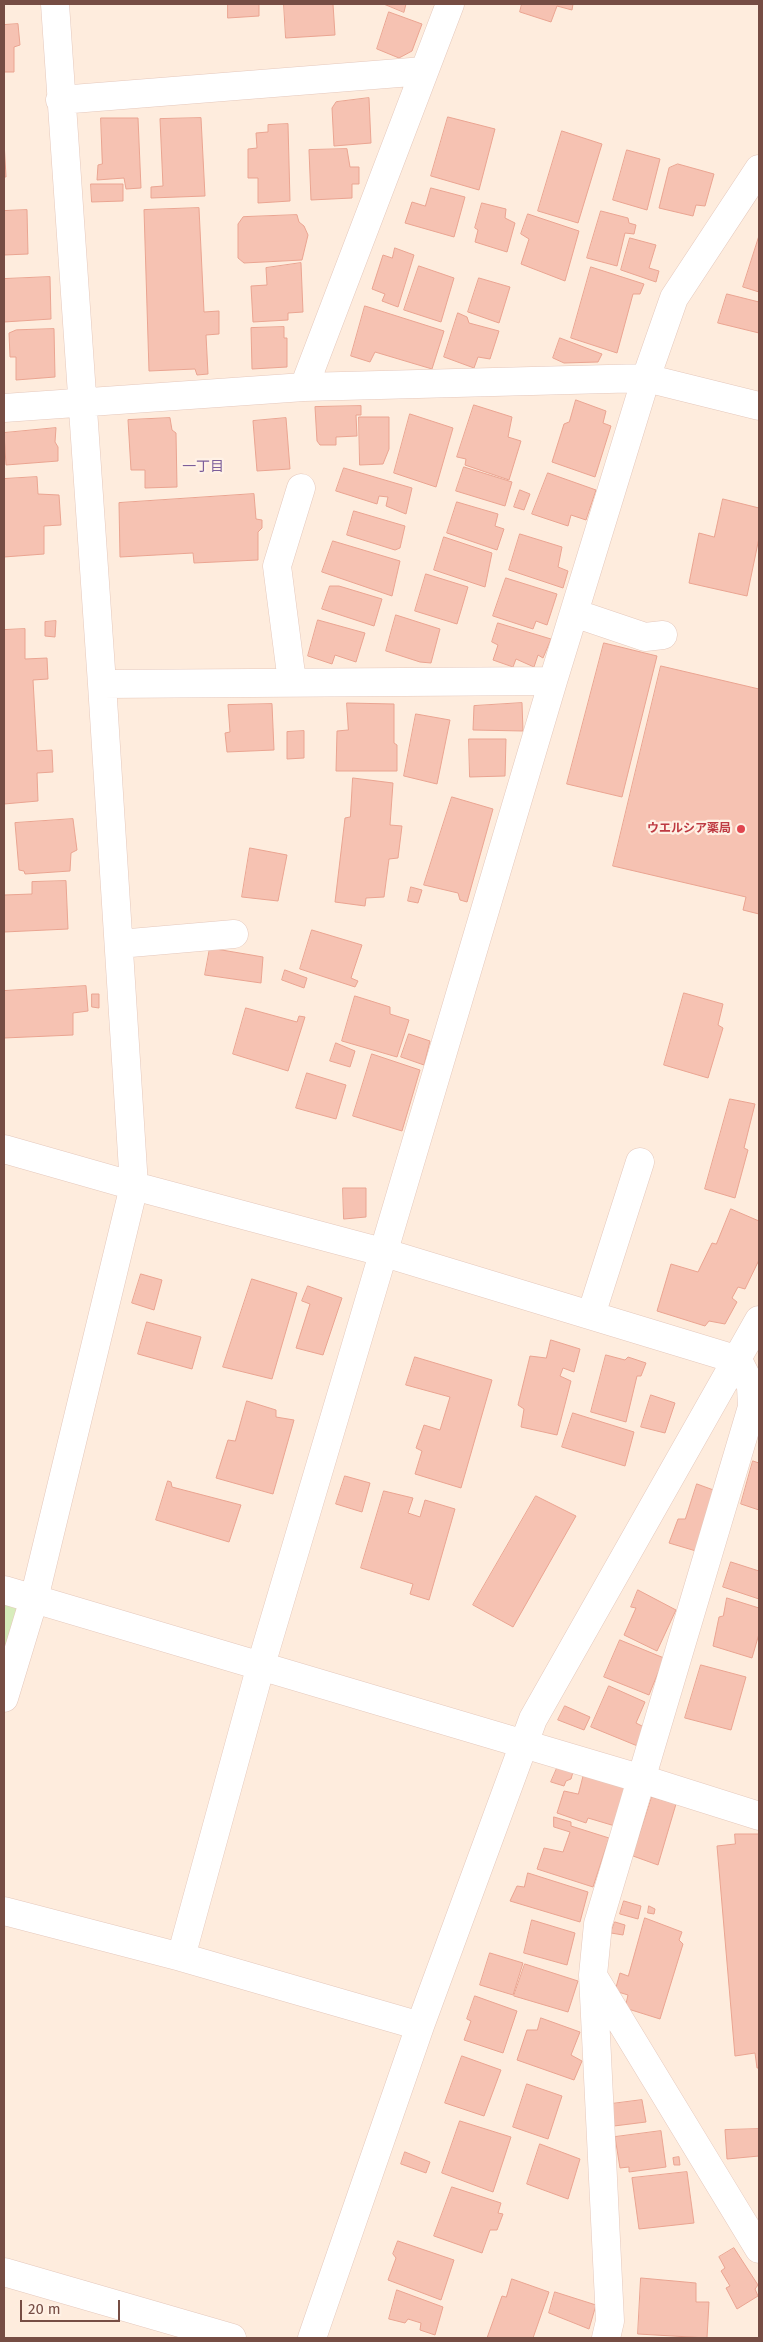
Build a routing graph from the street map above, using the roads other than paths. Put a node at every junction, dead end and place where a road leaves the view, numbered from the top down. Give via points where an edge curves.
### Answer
1 (55, 4) edge
2 (450, 4) edge
3 (424, 71) junction
4 (60, 100) junction
5 (759, 169) edge
6 (646, 378) junction
7 (304, 388) junction
8 (83, 403) junction
9 (759, 406) edge
10 (4, 408) edge
11 (301, 488) dead end
12 (574, 613) junction
13 (663, 635) dead end
14 (553, 681) junction
15 (292, 682) junction
16 (102, 684) junction
17 (234, 934) dead end
18 (119, 944) junction
19 (4, 1149) edge
20 (640, 1162) dead end
21 (134, 1186) junction
22 (382, 1252) junction
23 (592, 1315) junction
24 (759, 1320) edge
25 (738, 1360) junction
26 (4, 1590) edge
27 (34, 1599) junction
28 (260, 1666) junction
29 (4, 1698) edge
30 (523, 1744) junction
31 (642, 1779) junction
32 (759, 1816) edge
33 (4, 1911) edge
34 (181, 1958) junction
35 (593, 1975) junction
36 (420, 2026) junction
37 (759, 2250) edge
38 (4, 2272) edge
39 (232, 2338) edge
40 (312, 2338) edge
41 (606, 2338) edge

1 - 4 street
2 - 3 street
3 - 4 street
3 - 7 street
4 - 8 street
5 - 6 street via 674,298
6 - 7 street
6 - 9 street
6 - 12 street
7 - 8 street
8 - 10 street
8 - 16 street
11 - 15 street via 277,566
12 - 13 street via 645,637
12 - 14 street
14 - 15 street
14 - 22 street
15 - 16 street
16 - 18 street
17 - 18 street
18 - 21 street
19 - 21 street
20 - 23 street
21 - 22 street
21 - 27 street
22 - 23 street
22 - 28 street
23 - 25 street
24 - 25 street
25 - 30 street via 533,1719
25 - 31 street via 751,1386 752,1406
26 - 27 street
27 - 28 street
27 - 29 street
28 - 30 street
28 - 34 street
30 - 31 street
30 - 36 street
31 - 32 street
31 - 35 street via 598,1924
33 - 34 street
34 - 36 street
35 - 37 street
35 - 41 street via 610,2321
36 - 40 street
38 - 39 street

